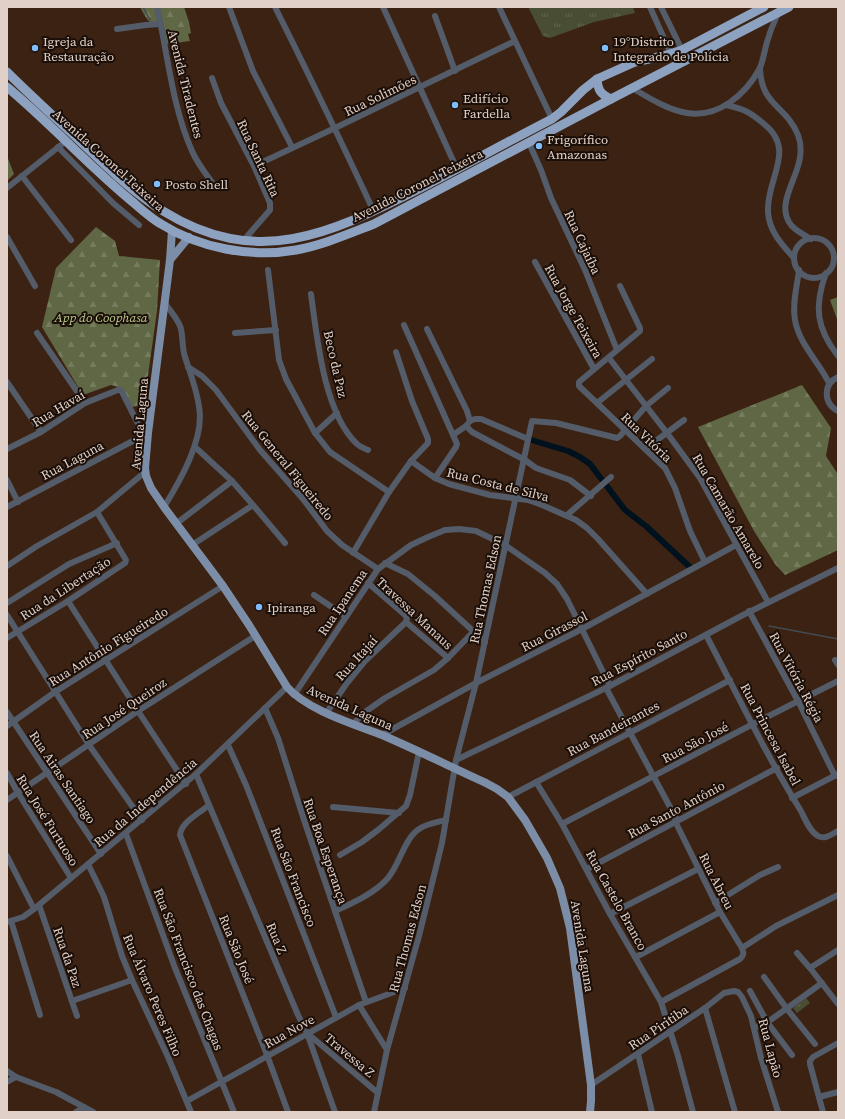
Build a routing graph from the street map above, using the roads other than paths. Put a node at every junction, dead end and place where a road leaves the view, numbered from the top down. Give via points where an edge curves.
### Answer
1 (157, 7) edge
2 (229, 7) edge
3 (275, 7) edge
4 (383, 7) edge
5 (499, 7) edge
6 (650, 7) edge
7 (661, 7) edge
8 (764, 7) edge
9 (789, 7) edge
10 (778, 13) junction
11 (435, 16) dead end
12 (160, 24) junction
13 (117, 29) dead end
14 (515, 41) junction
15 (682, 50) junction
16 (671, 54) junction
17 (760, 66) junction
18 (455, 71) junction
19 (7, 72) edge
20 (212, 78) dead end
21 (597, 79) junction
22 (7, 87) edge
23 (419, 88) junction
24 (632, 88) junction
25 (611, 99) junction
26 (726, 105) junction
27 (552, 119) junction
28 (335, 128) junction
29 (66, 141) junction
30 (529, 143) junction
31 (58, 147) junction
32 (292, 147) junction
33 (254, 166) junction
34 (457, 170) junction
35 (22, 176) junction
36 (214, 185) dead end
37 (7, 188) edge
38 (374, 212) junction
39 (139, 225) dead end
40 (172, 230) junction
41 (7, 237) edge
42 (189, 237) junction
43 (811, 238) junction
44 (71, 240) dead end
45 (243, 241) junction
46 (794, 258) junction
47 (170, 260) junction
48 (536, 262) dead end
49 (268, 270) dead end
50 (799, 270) junction
51 (826, 273) junction
52 (35, 286) dead end
53 (620, 286) dead end
54 (311, 294) dead end
55 (165, 303) junction
56 (404, 325) dead end
57 (427, 329) dead end
58 (276, 330) junction
59 (37, 333) dead end
60 (235, 333) dead end
61 (617, 350) junction
62 (396, 352) dead end
63 (838, 356) edge
64 (609, 358) junction
65 (652, 359) dead end
66 (188, 367) junction
67 (594, 369) junction
68 (838, 377) edge
69 (626, 380) junction
70 (7, 382) edge
71 (829, 383) junction
72 (668, 388) dead end
73 (85, 403) junction
74 (597, 403) junction
75 (646, 406) junction
76 (838, 411) edge
77 (337, 413) junction
78 (684, 420) dead end
79 (137, 422) dead end
80 (468, 423) junction
81 (624, 430) junction
82 (41, 432) junction
83 (148, 433) junction
84 (315, 433) junction
85 (667, 433) junction
86 (453, 435) junction
87 (528, 440) junction
88 (195, 447) junction
89 (7, 449) edge
90 (368, 450) dead end
91 (645, 450) junction
92 (525, 460) junction
93 (411, 461) junction
94 (145, 472) junction
95 (611, 477) dead end
96 (435, 478) junction
97 (7, 480) edge
98 (232, 481) junction
99 (389, 492) junction
100 (590, 496) junction
101 (516, 499) junction
102 (18, 502) junction
103 (253, 505) junction
104 (7, 507) edge
105 (164, 507) junction
106 (97, 512) junction
107 (567, 516) junction
108 (177, 523) junction
109 (117, 543) junction
110 (285, 543) dead end
111 (192, 545) junction
112 (505, 545) junction
113 (736, 545) junction
114 (354, 553) junction
115 (705, 562) junction
116 (386, 563) junction
117 (7, 566) edge
118 (838, 568) edge
119 (378, 569) junction
120 (368, 583) junction
121 (222, 586) junction
122 (647, 594) junction
123 (314, 595) dead end
124 (68, 600) junction
125 (768, 602) junction
126 (7, 603) edge
127 (750, 612) junction
128 (7, 615) edge
129 (346, 616) junction
130 (406, 622) junction
131 (582, 629) junction
132 (18, 632) junction
133 (474, 632) junction
134 (706, 635) junction
135 (255, 636) junction
136 (7, 638) edge
137 (485, 642) junction
138 (448, 658) junction
139 (106, 660) junction
140 (730, 680) junction
141 (838, 681) edge
142 (476, 683) junction
143 (288, 687) junction
144 (608, 687) junction
145 (55, 692) junction
146 (294, 695) junction
147 (798, 701) junction
148 (265, 708) junction
149 (138, 711) junction
150 (7, 712) edge
151 (327, 712) junction
152 (13, 722) junction
153 (353, 724) junction
154 (753, 724) junction
155 (7, 726) edge
156 (629, 732) junction
157 (382, 735) junction
158 (89, 745) junction
159 (228, 745) junction
160 (420, 752) junction
161 (455, 764) junction
162 (776, 768) junction
163 (7, 773) edge
164 (47, 774) junction
165 (196, 774) junction
166 (837, 775) edge
167 (654, 776) junction
168 (536, 782) junction
169 (186, 784) junction
170 (18, 793) junction
171 (508, 797) junction
172 (792, 798) junction
173 (7, 800) edge
174 (209, 805) junction
175 (333, 807) dead end
176 (398, 812) junction
177 (142, 820) junction
178 (446, 820) junction
179 (676, 821) junction
180 (562, 824) junction
181 (838, 831) edge
182 (126, 834) junction
183 (101, 854) junction
184 (340, 855) dead end
185 (7, 856) edge
186 (88, 864) junction
187 (778, 867) dead end
188 (587, 869) junction
189 (698, 869) junction
190 (71, 878) junction
191 (838, 895) edge
192 (715, 903) junction
193 (36, 907) junction
194 (335, 911) junction
195 (720, 912) junction
196 (610, 914) junction
197 (9, 922) edge
198 (742, 948) junction
199 (838, 950) edge
200 (797, 953) dead end
201 (636, 957) junction
202 (810, 968) junction
203 (764, 977) dead end
204 (132, 980) junction
205 (822, 983) junction
206 (405, 988) junction
207 (738, 992) joint
208 (750, 992) dead end
209 (72, 1001) junction
210 (366, 1002) junction
211 (661, 1002) junction
212 (838, 1004) edge
213 (359, 1005) junction
214 (705, 1008) junction
215 (787, 1009) junction
216 (40, 1016) dead end
217 (77, 1016) dead end
218 (336, 1017) junction
219 (767, 1022) junction
220 (754, 1028) junction
221 (670, 1031) junction
222 (307, 1033) junction
223 (838, 1043) edge
224 (815, 1044) dead end
225 (388, 1050) junction
226 (638, 1054) junction
227 (267, 1055) junction
228 (792, 1055) dead end
229 (7, 1071) edge
230 (16, 1077) junction
231 (222, 1081) junction
232 (7, 1082) edge
233 (591, 1085) junction
234 (838, 1092) edge
235 (378, 1093) junction
236 (819, 1097) junction
237 (187, 1101) junction
238 (84, 1107) junction
239 (76, 1112) edge
240 (93, 1112) edge
241 (191, 1112) edge
242 (234, 1112) edge
243 (288, 1112) edge
244 (335, 1112) edge
245 (374, 1112) edge
246 (590, 1112) edge
247 (652, 1112) edge
248 (693, 1112) edge
249 (735, 1112) edge
250 (778, 1112) edge
251 (822, 1112) edge

1 - 12 street, Avenida Tiradentes
2 - 32 street via 253,71
3 - 28 street
4 - 23 street
5 - 14 street
6 - 16 street
7 - 15 street
8 - 15 highway, Avenida Coronel Teixeira
9 - 10 highway, Avenida Coronel Teixeira
10 - 17 street
10 - 24 highway, Avenida Coronel Teixeira
11 - 18 street
12 - 13 street
12 - 36 street, Avenida Tiradentes via 182,123 192,151
14 - 18 street, Rua Solimões
14 - 27 street
15 - 16 highway, Avenida Coronel Teixeira
16 - 21 highway, Avenida Coronel Teixeira via 635,62
17 - 26 street via 748,87
17 - 43 street via 766,95 795,127 802,151 784,206 786,215 791,225
18 - 23 street, Rua Solimões
19 - 45 highway, Avenida Coronel Teixeira via 117,176 163,212 205,232
20 - 33 street, Rua Santa Rita via 221,103
21 - 25 highway via 600,93
21 - 27 highway, Avenida Coronel Teixeira
22 - 29 highway, Avenida Coronel Teixeira
23 - 28 street, Rua Solimões
23 - 34 street
24 - 25 highway, Avenida Coronel Teixeira
24 - 26 street via 677,111 688,113 707,112
25 - 30 highway, Avenida Coronel Teixeira
26 - 46 street via 752,114 775,135 780,153 770,186 770,227
27 - 34 highway, Avenida Coronel Teixeira
28 - 32 street, Rua Solimões
28 - 38 street
29 - 31 street
29 - 40 highway, Avenida Coronel Teixeira via 112,185 151,217
30 - 42 highway, Avenida Coronel Teixeira via 374,224 324,243 296,250 242,252
30 - 61 street, Rua Cajaíba
31 - 35 street
31 - 39 street via 113,203
32 - 33 street, Rua Solimões
33 - 45 street, Rua Santa Rita via 270,203 270,210
34 - 38 highway, Avenida Coronel Teixeira
35 - 37 street
35 - 44 street
38 - 45 highway, Avenida Coronel Teixeira via 311,236 292,240
40 - 42 highway, Avenida Coronel Teixeira
40 - 47 main road, Avenida Laguna
41 - 52 street
42 - 47 main road
43 - 46 street via 799,244
43 - 51 street via 822,240 831,247 833,264
46 - 50 street
47 - 55 main road, Avenida Laguna
48 - 67 street, Rua Jorge Teixeira
49 - 58 street
50 - 51 street via 810,277
50 - 71 street via 794,320 798,332
51 - 63 street via 818,301 819,317 825,335
53 - 61 street via 640,331
54 - 77 street, Beco da Paz via 321,360
55 - 66 street via 181,328
55 - 83 main road, Avenida Laguna
56 - 86 street
57 - 80 street via 467,411
58 - 60 street
58 - 84 street via 283,372
59 - 73 street
61 - 64 street
62 - 93 street via 428,441
64 - 67 street
64 - 69 street, Rua Camarão Amarelo
65 - 69 street
66 - 88 street via 200,408
66 - 114 street, Rua General Figueiredo via 216,390 260,450 303,498 327,531
67 - 74 street, Rua Vitória via 579,382 579,386
68 - 71 street
69 - 74 street
69 - 75 street, Rua Camarão Amarelo
70 - 82 street
71 - 76 street via 826,395 831,407
72 - 75 street
73 - 79 street, Rua Havaí via 121,390
73 - 82 street, Rua Havaí
74 - 81 street, Rua Vitória
75 - 81 street
75 - 85 street, Rua Camarão Amarelo
77 - 84 street
77 - 90 street, Beco da Paz via 358,445
78 - 85 street
80 - 86 street
80 - 87 street via 481,419
80 - 92 street via 472,432
81 - 87 street, Rua Thomas Edson via 615,438 562,425 532,421
81 - 91 street, Rua Vitória
82 - 89 street, Rua Havaí
83 - 94 main road, Avenida Laguna
83 - 102 street, Rua Laguna
84 - 99 street via 330,452
85 - 91 street
85 - 113 street, Rua Camarão Amarelo via 700,478
86 - 96 street via 456,448
87 - 92 street, Rua Thomas Edson
88 - 98 street
88 - 105 street via 178,485
91 - 115 street, Rua Vitória via 658,461 670,477 690,531
92 - 100 street via 536,468 570,480
92 - 101 street, Rua Thomas Edson
93 - 96 street, Rua Costa de Silva
93 - 99 street
94 - 105 main road, Avenida Laguna via 148,482
94 - 106 street
95 - 100 street
96 - 101 street, Rua Costa de Silva via 490,495
97 - 102 street
98 - 103 street
98 - 108 street
99 - 114 street
100 - 107 street
101 - 107 street, Rua Costa de Silva via 528,500
101 - 112 street, Rua Thomas Edson
102 - 104 street, Rua Laguna
103 - 110 street
103 - 111 street
105 - 108 main road, Avenida Laguna
106 - 109 street, Rua da Libertação
106 - 117 street
107 - 122 street, Rua Costa de Silva via 587,528
108 - 111 main road, Avenida Laguna
109 - 124 street, Rua da Libertação via 126,560 125,563
109 - 126 street via 59,570
111 - 121 main road, Avenida Laguna
112 - 116 street, Rua Ipanema via 476,531 445,530 412,545
112 - 131 street, Rua Ipanema via 557,584
112 - 137 street, Rua Thomas Edson
113 - 115 street, Rua Girassol
113 - 125 street, Rua Camarão Amarelo
114 - 119 street, Rua General Figueiredo
115 - 122 street, Rua Girassol
116 - 119 street, Rua Ipanema
116 - 133 street via 408,574
118 - 125 street, Rua Espírito Santo
119 - 120 street, Rua Ipanema
120 - 129 street, Rua Ipanema
120 - 130 street, Travessa Manaus via 405,615
121 - 135 main road, Avenida Laguna
121 - 139 street, Rua Antônio Figueiredo
122 - 131 street, Rua Girassol
123 - 129 street
124 - 132 street, Rua da Libertação
124 - 139 street
125 - 127 street, Rua Espírito Santo
127 - 134 street, Rua Espírito Santo
127 - 147 street, Rua Vitória Régia
128 - 132 street
129 - 146 street, Rua Ipanema
130 - 138 street, Travessa Manaus
130 - 151 street, Rua Itajaí via 365,661
131 - 142 street, Rua Girassol
131 - 144 street, Rua Ipanema
132 - 136 street, Rua da Libertação
132 - 145 street
133 - 137 street
133 - 138 street
134 - 140 street, Rua Princesa Isabel
134 - 144 street, Rua Espírito Santo
135 - 143 main road, Avenida Laguna
135 - 149 street, Rua José Queiroz
137 - 142 street, Rua Thomas Edson
138 - 153 street via 434,670 364,712
139 - 145 street, Rua Antônio Figueiredo
139 - 149 street
140 - 154 street, Rua Princesa Isabel
140 - 156 street, Rua Bandeirantes
141 - 147 street, Rua São José
142 - 157 street, Rua Girassol
142 - 161 street, Rua Thomas Edson
143 - 146 main road, Avenida Laguna
143 - 148 street, Rua da Independência
144 - 156 street, Rua Abreu
144 - 161 street, Rua Espírito Santo
145 - 152 street, Rua Antônio Figueiredo
145 - 158 street
146 - 151 main road, Avenida Laguna
147 - 154 street, Rua São José
147 - 166 street, Rua Vitória Régia
148 - 159 street, Rua da Independência
148 - 194 street, Rua Boa Esperança via 278,738
149 - 158 street, Rua José Queiroz
149 - 169 street
150 - 152 street, Rua Airas Santiago
151 - 153 main road, Avenida Laguna
152 - 155 street, Rua Antônio Figueiredo
152 - 164 street, Rua Airas Santiago
153 - 157 main road, Avenida Laguna
154 - 162 street, Rua Princesa Isabel
154 - 167 street, Rua São José
156 - 167 street, Rua Abreu
156 - 168 street, Rua Bandeirantes
157 - 160 main road, Avenida Laguna
158 - 164 street, Rua José Queiroz
158 - 177 street
159 - 165 street, Rua da Independência
159 - 218 street, Rua São Francisco
160 - 161 main road, Avenida Laguna
160 - 176 street via 406,806
161 - 171 main road, Avenida Laguna
161 - 178 street, Rua Thomas Edson
162 - 172 street, Rua Princesa Isabel
162 - 179 street, Rua Santo Antônio
163 - 170 street, Rua José Furtuoso
164 - 170 street, Rua José Queiroz
164 - 183 street, Rua Airas Santiago
165 - 169 street, Rua da Independência
165 - 174 street, Rua Z
166 - 172 street
167 - 179 street, Rua Abreu
167 - 180 street, Rua São José
168 - 171 street, Rua Bandeirantes
168 - 180 street, Rua Castelo Branco
169 - 177 street, Rua da Independência
170 - 173 street, Rua José Queiroz
170 - 190 street, Rua José Furtuoso
171 - 233 main road, Avenida Laguna via 544,853 565,904
172 - 181 street, Rua Princesa Isabel via 818,836 828,836
174 - 222 street, Rua Z
174 - 227 street, Rua São José via 184,825 180,835
175 - 176 street
176 - 184 street via 362,842
177 - 182 street, Rua da Independência
178 - 194 street via 420,828 387,880 357,901
178 - 206 street, Rua Thomas Edson
179 - 188 street, Rua Santo Antônio
179 - 189 street, Rua Abreu
180 - 188 street, Rua Castelo Branco
182 - 183 street, Rua da Independência
182 - 231 street, Rua São Francisco das Chagas via 175,968
183 - 186 street, Rua da Independência
185 - 193 street, Rua da Paz
186 - 190 street, Rua da Independência
186 - 204 street, Rua Álvaro Peres Filho via 104,897
187 - 192 street
188 - 196 street, Rua Castelo Branco
189 - 192 street, Rua Abreu
189 - 196 street
190 - 193 street, Rua da Independência
191 - 198 street via 776,926
192 - 195 street, Rua Abreu
193 - 197 street, Rua da Independência via 23,917
193 - 209 street, Rua da Paz
194 - 210 street, Rua Boa Esperança
195 - 198 street, Rua Abreu
195 - 201 street
196 - 201 street, Rua Castelo Branco
197 - 216 street
198 - 211 street via 744,952 740,959
199 - 202 street
200 - 202 street
201 - 211 street, Rua Castelo Branco
202 - 205 street
203 - 215 street
204 - 209 street
204 - 237 street, Rua Álvaro Peres Filho
205 - 212 street
205 - 215 street
206 - 210 street, Rua Nove
206 - 225 street, Rua Thomas Edson
207 - 214 street, Rua Piritiba via 724,993
207 - 220 street, Rua Lapão via 747,1006
208 - 219 street
209 - 217 street, Rua da Paz
210 - 213 street, Rua Nove
211 - 221 street, Rua Castelo Branco
213 - 218 street, Rua Nove
213 - 225 street
214 - 221 street, Rua Piritiba
214 - 249 street
215 - 219 street
215 - 224 street
218 - 222 street, Rua Nove
219 - 220 street
219 - 228 street
220 - 250 street, Rua Lapão
221 - 226 street, Rua Piritiba
221 - 248 street, Rua Castelo Branco
222 - 227 street, Rua Nove
222 - 235 street, Travessa Z
222 - 244 street, Rua Z
223 - 236 street via 810,1061
225 - 235 street, Rua Thomas Edson
226 - 233 street, Rua Piritiba
226 - 247 street
227 - 231 street, Rua Nove
227 - 243 street, Rua São José
229 - 230 street
230 - 232 street
230 - 238 street via 56,1092
231 - 237 street, Rua Nove
231 - 242 street, Rua São Francisco das Chagas
233 - 246 main road, Avenida Laguna
234 - 236 street
235 - 245 street, Rua Thomas Edson
236 - 251 street
237 - 241 street, Rua Álvaro Peres Filho
238 - 239 street
238 - 240 street

